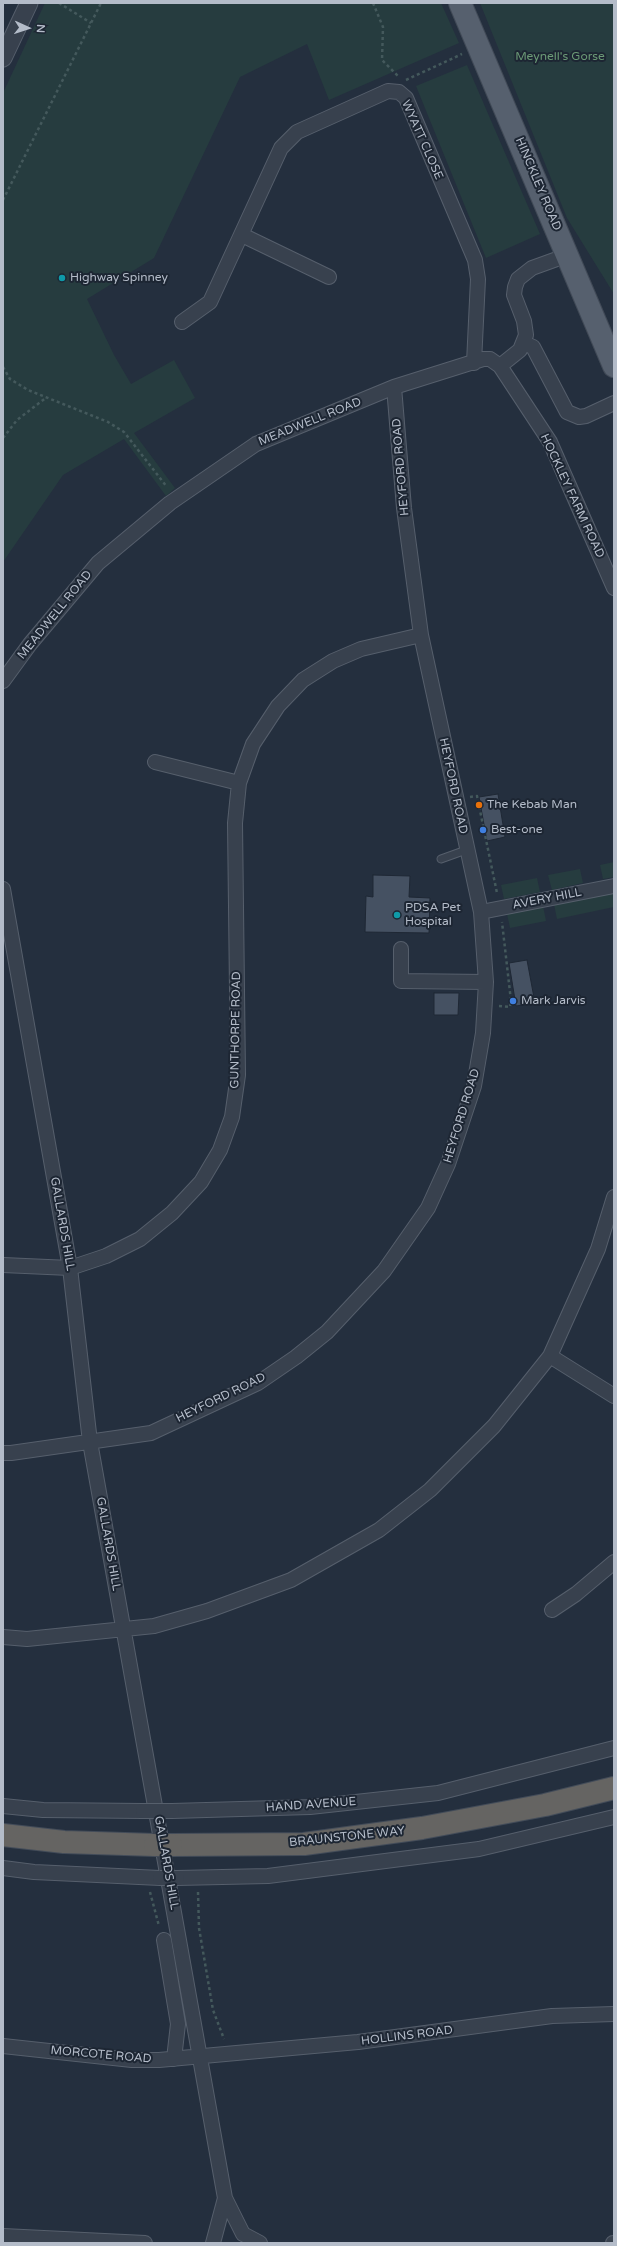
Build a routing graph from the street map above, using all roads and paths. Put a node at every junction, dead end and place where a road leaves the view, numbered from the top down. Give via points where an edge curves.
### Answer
1 (29, 3) edge
2 (58, 3) edge
3 (101, 3) edge
4 (374, 3) edge
5 (460, 3) edge
6 (91, 23) junction
7 (479, 47) junction
8 (3, 58) edge
9 (3, 200) edge
10 (242, 235) junction
11 (568, 255) junction
12 (329, 277) dead end
13 (182, 322) dead end
14 (609, 342) edge
15 (524, 343) junction
16 (474, 363) junction
17 (500, 366) junction
18 (614, 366) edge
19 (3, 367) edge
20 (394, 387) junction
21 (47, 397) junction
22 (614, 403) edge
23 (3, 438) edge
24 (175, 499) junction
25 (614, 588) edge
26 (421, 635) junction
27 (3, 681) edge
28 (155, 762) dead end
29 (239, 783) junction
30 (466, 850) junction
31 (441, 858) dead end
32 (614, 886) edge
33 (3, 889) edge
34 (481, 912) junction
35 (401, 949) dead end
36 (486, 982) junction
37 (500, 1006) dead end
38 (507, 1006) dead end
39 (614, 1198) edge
40 (3, 1265) edge
41 (70, 1268) junction
42 (550, 1356) junction
43 (614, 1396) edge
44 (90, 1442) junction
45 (3, 1453) edge
46 (614, 1562) edge
47 (552, 1610) dead end
48 (123, 1629) junction
49 (3, 1637) edge
50 (614, 1748) edge
51 (614, 1788) edge
52 (3, 1806) edge
53 (614, 1816) edge
54 (3, 1835) edge
55 (3, 1868) edge
56 (198, 1877) junction
57 (153, 1878) junction
58 (164, 1940) joint
59 (614, 2014) edge
60 (3, 2046) edge
61 (229, 2053) junction
62 (200, 2056) junction
63 (174, 2059) junction
64 (225, 2198) junction
65 (3, 2236) edge
66 (214, 2241) edge
67 (257, 2242) edge
68 (145, 2243) edge
69 (201, 2243) edge
70 (236, 2243) edge

1 - 8 street
2 - 6 path
3 - 6 path
4 - 7 path via 383,26 382,60 404,81
5 - 7 main road, HINCKLEY ROAD
6 - 9 path
7 - 11 main road, HINCKLEY ROAD
10 - 12 street
10 - 13 street, WYATT CLOSE via 210,302
10 - 16 street, WYATT CLOSE via 281,148 297,132 388,91 399,92 406,98 475,260 478,279
11 - 14 main road, HINCKLEY ROAD
11 - 15 street via 532,268 518,279 514,287 514,295 526,327
14 - 18 main road, HINCKLEY ROAD
15 - 17 street via 514,356
15 - 22 street via 533,347 566,412 579,417 586,416
16 - 17 street, MEADWELL ROAD via 490,359
16 - 20 street, MEADWELL ROAD
17 - 25 street, HOCKLEY FARM ROAD via 550,442
19 - 21 path via 10,379 28,390
20 - 24 street, MEADWELL ROAD via 256,444
20 - 26 street, HEYFORD ROAD via 404,508
21 - 23 path via 17,420
21 - 24 path via 108,422 124,432
24 - 27 street, MEADWELL ROAD via 98,563 30,644
26 - 29 street, GUNTHORPE ROAD via 361,649 333,661 303,680 278,706 253,744
26 - 30 street, HEYFORD ROAD
28 - 29 street
29 - 41 street, GUNTHORPE ROAD via 235,823 238,1074 232,1117 220,1150 201,1182 172,1213 140,1239 106,1256
30 - 31 lane
30 - 34 street, HEYFORD ROAD
32 - 34 street, AVERY HILL
33 - 41 street, GALLARDS HILL
34 - 36 street, HEYFORD ROAD
35 - 36 street via 401,981
36 - 44 street, HEYFORD ROAD via 483,1033 474,1086 448,1164 428,1208 384,1270 327,1332 296,1357 258,1382 151,1433
37 - 38 path
39 - 42 street via 598,1249
40 - 41 street
41 - 44 street, GALLARDS HILL
42 - 43 street
42 - 48 street via 494,1426 430,1490 379,1530 292,1580 207,1611 154,1626
44 - 45 street, HEYFORD ROAD
44 - 48 street, GALLARDS HILL
46 - 47 street via 576,1594
48 - 49 street via 27,1639
48 - 62 street, GALLARDS HILL
50 - 52 street, HAND AVENUE, bridge via 438,1793 310,1807 172,1812 43,1810
51 - 54 highway, BRAUNSTONE WAY via 545,1805 452,1822 312,1843 163,1845 64,1842
53 - 56 street via 479,1849 268,1876
55 - 57 street
56 - 57 street, bridge
56 - 61 path, GALLARDS HILL via 199,1928 213,2010
57 - 58 path
58 - 63 street via 178,2024
59 - 61 street, HOLLINS ROAD via 552,2016 358,2042
60 - 63 street, MORCOTE ROAD via 132,2060
61 - 62 street, HOLLINS ROAD
62 - 63 street, MORCOTE ROAD
62 - 64 street, GALLARDS HILL
64 - 66 street, GALLARDS HILL
64 - 67 street, GALLARDS HILL via 243,2234
65 - 68 street
66 - 69 street
67 - 70 street, GALLARDS HILL

